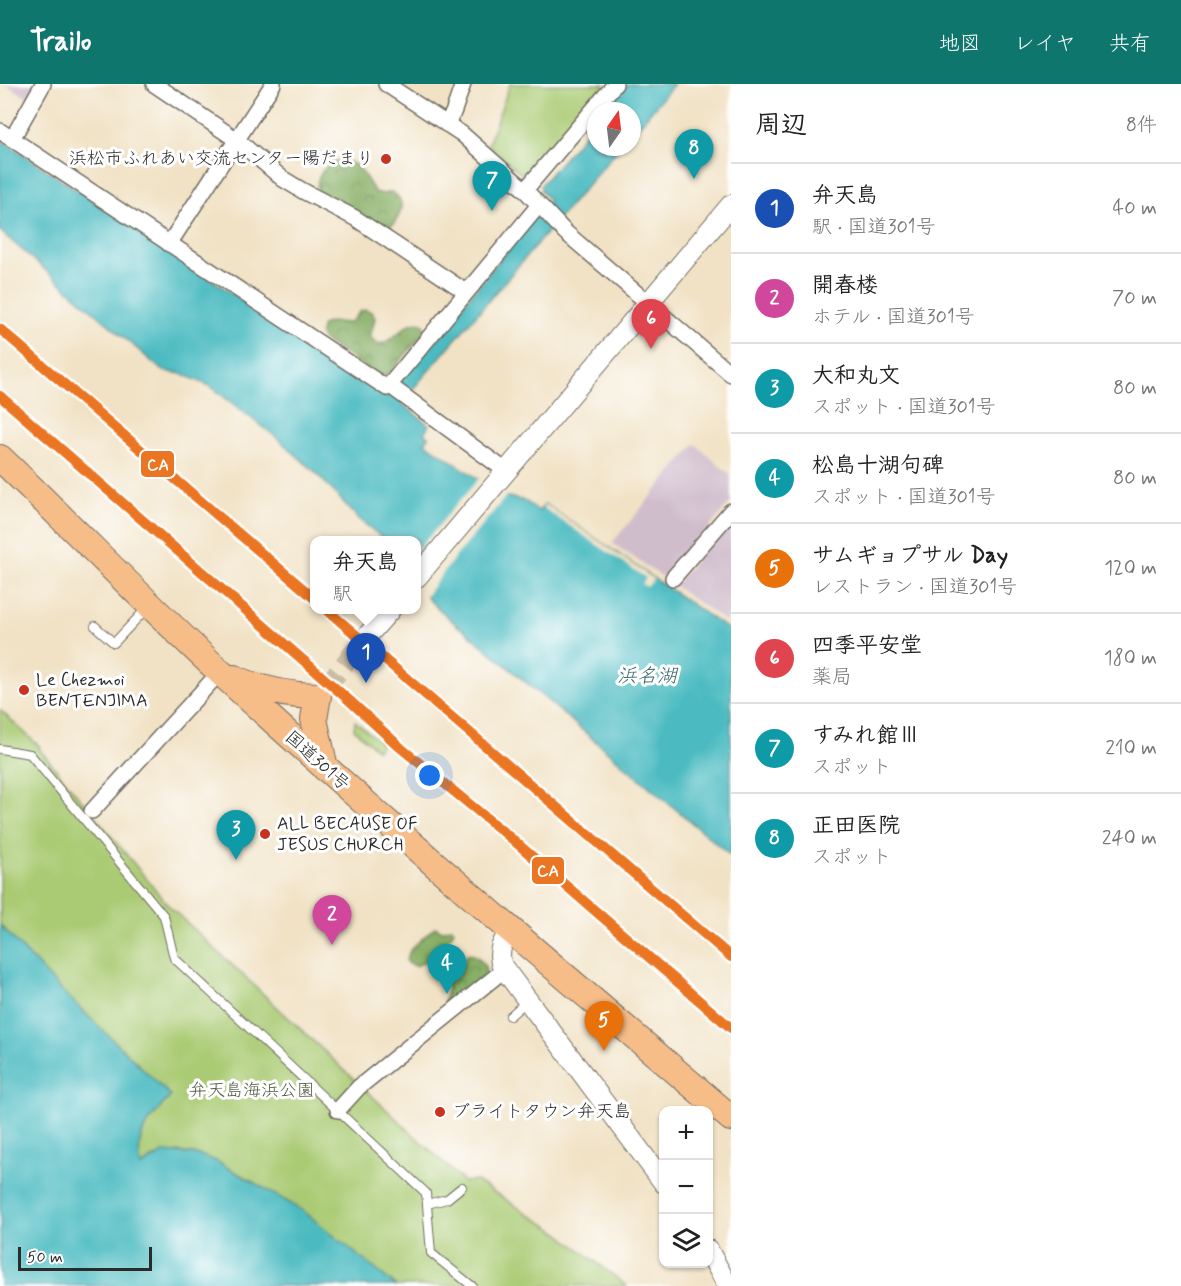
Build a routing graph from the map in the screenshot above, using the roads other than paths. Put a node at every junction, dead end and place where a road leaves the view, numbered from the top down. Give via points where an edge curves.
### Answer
1 (43, 84) edge
2 (154, 84) edge
3 (273, 84) edge
4 (386, 84) edge
5 (463, 84) edge
6 (615, 84) edge
7 (446, 123) junction
8 (6, 135) edge
9 (237, 140) junction
10 (525, 190) junction
11 (731, 205) edge
12 (540, 206) junction
13 (169, 244) junction
14 (466, 292) junction
15 (647, 302) junction
16 (731, 374) edge
17 (391, 386) junction
18 (0, 458) edge
19 (502, 476) junction
20 (731, 511) edge
21 (421, 572) edge
22 (673, 578) dead end
23 (150, 604) junction
24 (386, 614) edge
25 (95, 626) dead end
26 (368, 635) tunnel mouth
27 (220, 672) junction
28 (0, 749) edge
29 (325, 768) junction
30 (92, 811) dead end
31 (511, 931) junction
32 (505, 969) junction
33 (528, 1000) junction
34 (510, 1016) dead end
35 (338, 1110) junction
36 (731, 1118) edge
37 (659, 1179) edge
38 (462, 1187) dead end
39 (427, 1204) junction
40 (713, 1259) edge
41 (472, 1286) edge
42 (728, 1286) edge

1 - 8 street
2 - 9 street
3 - 9 street
4 - 7 street
5 - 7 street
6 - 10 street
7 - 10 street
8 - 13 street
9 - 13 street
9 - 14 street via 283,179 356,218
10 - 12 street
11 - 15 street
12 - 14 street
12 - 15 street
13 - 17 street via 387,388
14 - 17 street
15 - 16 street
15 - 19 street
17 - 19 street
18 - 23 highway, 国道301号
19 - 21 street
20 - 22 street
23 - 25 lane via 114,643
23 - 27 highway, 国道301号
24 - 26 street
27 - 29 highway, 国道301号
27 - 29 highway via 244,683 288,694 321,692 314,718
27 - 30 street
28 - 35 lane via 30,754 164,916 174,958
29 - 31 highway, 国道301号
31 - 32 street via 500,946
31 - 36 highway, 国道301号
32 - 33 street
32 - 35 street via 359,1087
33 - 34 lane
33 - 37 street
35 - 39 lane via 426,1193
38 - 39 lane via 440,1202
39 - 41 lane via 431,1254
40 - 42 street

